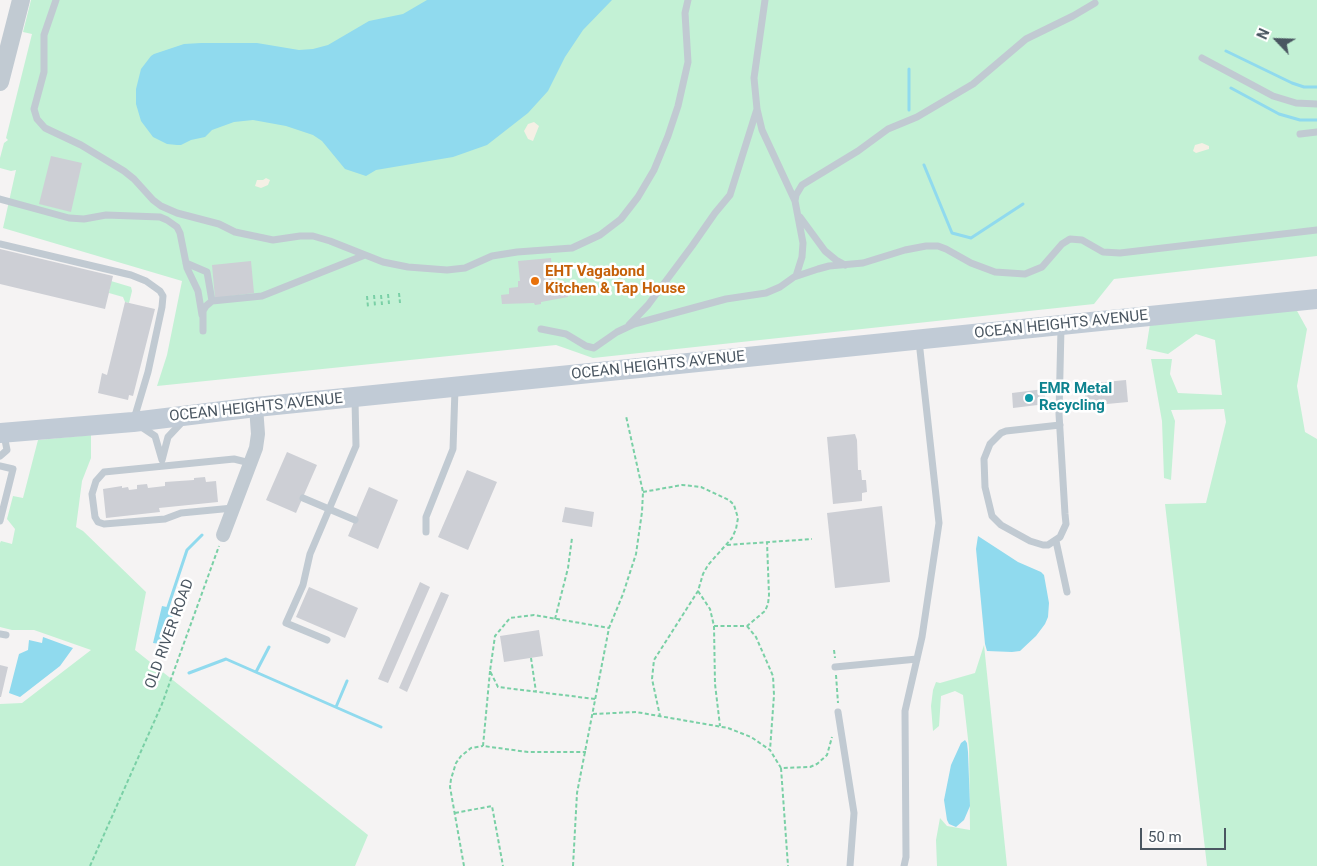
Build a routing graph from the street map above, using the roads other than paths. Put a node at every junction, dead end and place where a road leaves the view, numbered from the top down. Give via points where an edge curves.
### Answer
1 (21, 0) edge
2 (56, 0) edge
3 (688, 0) edge
4 (765, 0) edge
5 (1095, 1) edge
6 (1202, 58) dead end
7 (0, 82) edge
8 (1317, 104) edge
9 (757, 109) junction
10 (1317, 132) edge
11 (1300, 134) dead end
12 (0, 199) edge
13 (795, 201) junction
14 (797, 213) junction
15 (160, 217) junction
16 (197, 219) junction
17 (1317, 230) edge
18 (0, 244) edge
19 (365, 255) junction
20 (186, 263) junction
21 (845, 265) junction
22 (796, 276) junction
23 (1317, 299) edge
24 (212, 301) junction
25 (202, 315) junction
26 (1061, 325) junction
27 (627, 327) junction
28 (541, 328) dead end
29 (203, 332) dead end
30 (919, 339) junction
31 (455, 387) junction
32 (354, 397) junction
33 (256, 407) junction
34 (191, 414) junction
35 (133, 422) junction
36 (1060, 425) junction
37 (2, 433) edge
38 (0, 456) edge
39 (250, 463) junction
40 (163, 464) junction
41 (0, 466) edge
42 (303, 498) dead end
43 (233, 508) junction
44 (329, 510) junction
45 (355, 520) dead end
46 (0, 521) edge
47 (426, 532) dead end
48 (223, 535) road end
49 (1056, 540) junction
50 (1067, 592) dead end
51 (327, 640) dead end
52 (917, 659) junction
53 (835, 667) road end
54 (838, 712) road end
55 (850, 866) edge
56 (904, 866) edge

1 - 7 street
2 - 16 lane via 43,40 44,72 34,109 37,119 50,131 81,145 128,174 161,206
3 - 19 lane via 685,13 688,62 675,118 647,182 616,224 572,248 492,256 453,270 408,267
4 - 9 lane via 754,78
5 - 13 lane via 1073,16 1026,39 973,84 917,117 888,129 809,180 799,190
6 - 8 lane via 1273,96 1296,103
9 - 13 lane via 762,130
9 - 27 lane via 734,189 648,305
10 - 11 lane
12 - 15 lane via 84,220 106,215
13 - 14 lane
14 - 21 lane via 825,251
14 - 22 lane via 803,249
15 - 16 lane
15 - 20 lane via 179,229
16 - 19 lane via 273,240 313,236
17 - 21 lane via 1120,253 1103,252 1082,240 1070,239 1042,267 1025,274 995,272 933,246
18 - 35 lane via 131,275 160,291 162,307
19 - 24 lane via 262,296
20 - 24 lane via 207,272
20 - 25 lane via 200,297
21 - 22 lane via 829,266
22 - 27 lane via 766,293 726,299
23 - 26 main road, OCEAN HEIGHTS AVENUE
24 - 25 lane
25 - 29 lane
26 - 30 main road, OCEAN HEIGHTS AVENUE
26 - 36 lane
27 - 28 lane via 594,348 566,334
30 - 31 main road, OCEAN HEIGHTS AVENUE
30 - 52 lane via 939,523
31 - 32 main road, OCEAN HEIGHTS AVENUE
31 - 47 lane via 453,449 426,517
32 - 33 main road, OCEAN HEIGHTS AVENUE
32 - 44 lane via 356,446
33 - 34 main road, OCEAN HEIGHTS AVENUE
33 - 39 street via 258,434
34 - 35 main road, OCEAN HEIGHTS AVENUE
34 - 40 lane via 169,434
35 - 37 main road, OCEAN HEIGHTS AVENUE
35 - 40 lane via 154,436
36 - 49 lane via 1066,524
36 - 49 lane via 1001,433 988,448 984,466 985,487 996,522 1037,544 1048,545
37 - 38 lane via 7,450
39 - 40 lane via 234,459
39 - 43 street
40 - 43 lane via 104,472 96,480 92,494 98,522 159,519 181,513
41 - 46 lane via 13,469
42 - 44 lane
43 - 48 street
44 - 45 lane
44 - 51 lane via 286,623
49 - 50 lane
52 - 53 lane
52 - 56 lane via 905,712 907,804
54 - 55 lane via 854,813

